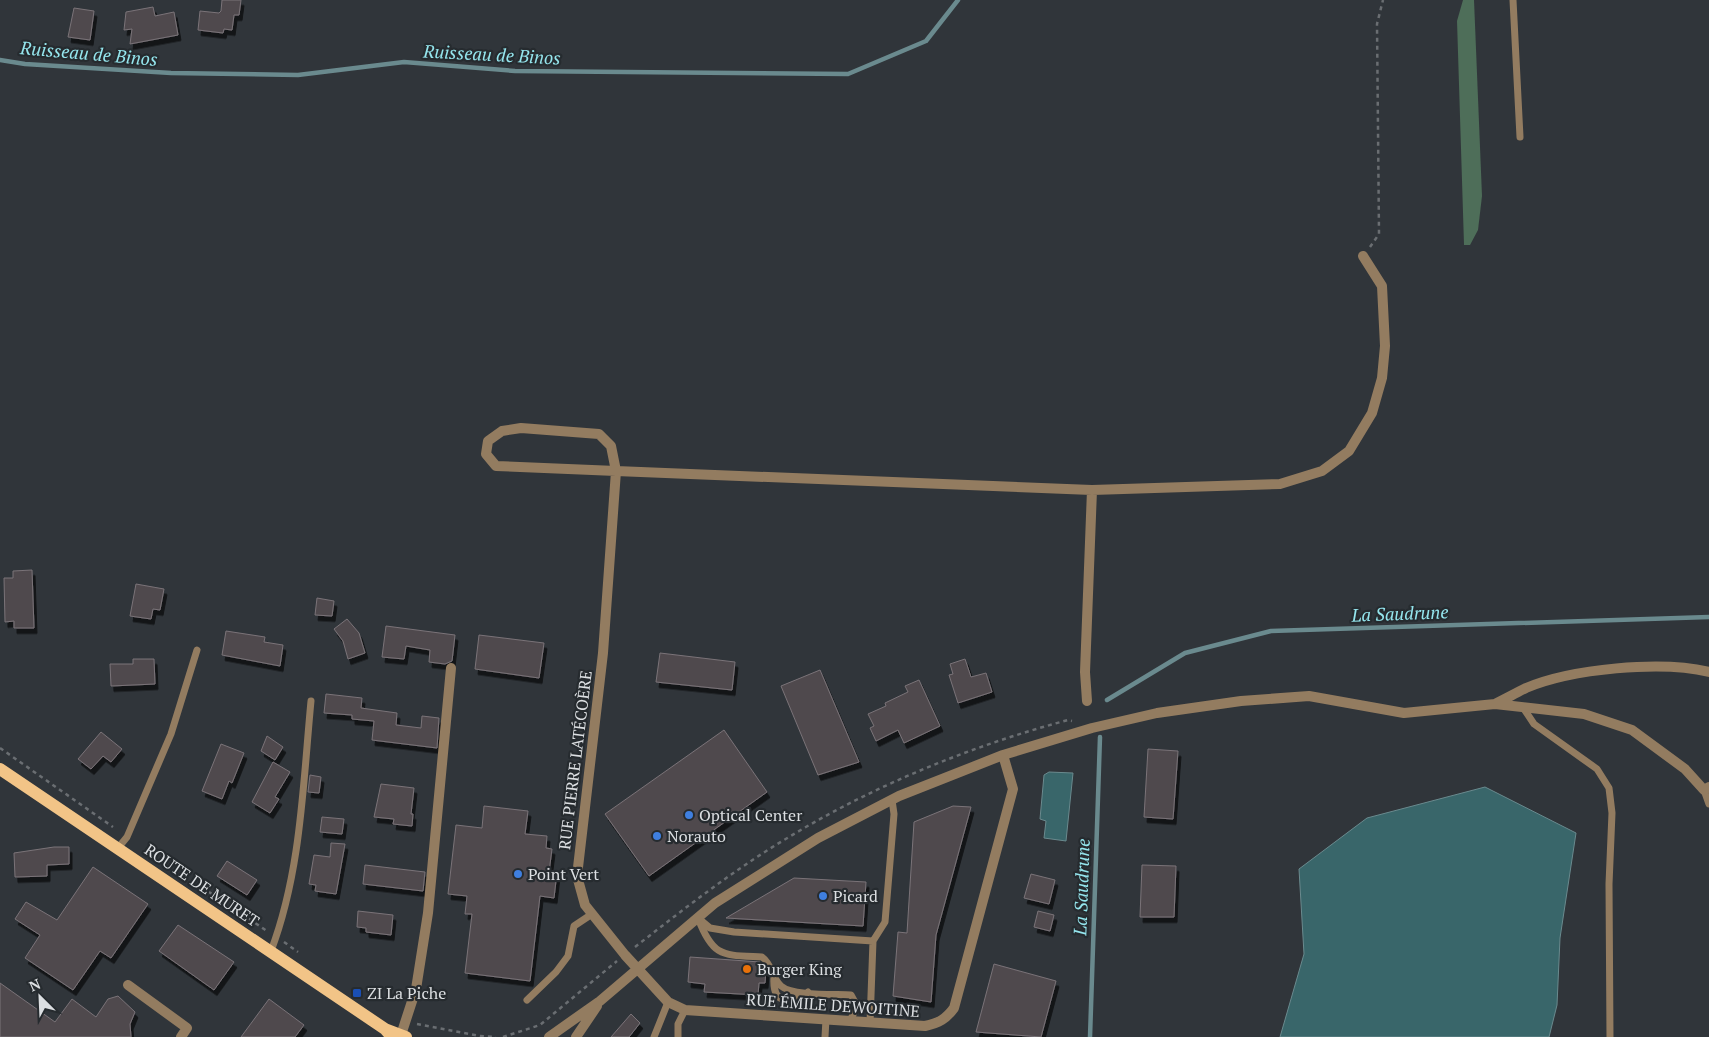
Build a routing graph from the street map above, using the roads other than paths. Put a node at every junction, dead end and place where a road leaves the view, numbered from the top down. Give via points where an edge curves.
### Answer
1 (1513, 0) edge
2 (1520, 137) dead end
3 (1363, 256) road end
4 (616, 471) junction
5 (1092, 490) junction
6 (197, 650) dead end
7 (451, 668) dead end
8 (1709, 672) edge
9 (311, 701) dead end
10 (1087, 701) dead end
11 (1495, 704) junction
12 (1524, 709) junction
13 (1003, 755) junction
14 (0, 769) edge
15 (1706, 789) edge
16 (892, 800) junction
17 (1709, 804) edge
18 (118, 848) junction
19 (592, 914) junction
20 (698, 918) junction
21 (873, 941) junction
22 (271, 952) junction
23 (638, 969) junction
24 (774, 977) junction
25 (128, 985) dead end
26 (809, 992) junction
27 (528, 1000) dead end
28 (600, 1001) junction
29 (668, 1002) junction
30 (685, 1010) junction
31 (826, 1019) junction
32 (850, 1021) junction
33 (870, 1023) junction
34 (396, 1035) edge
35 (181, 1037) edge
36 (549, 1037) edge
37 (576, 1037) edge
38 (654, 1037) edge
39 (678, 1037) edge
40 (825, 1037) edge
41 (1610, 1037) edge

1 - 2 lane
3 - 5 street via 1382,286 1385,346 1382,378 1372,413 1349,451 1322,471 1280,484
4 - 4 street, RUE PIERRE LATÉCOÈRE via 496,466 486,454 488,441 502,431 521,428 599,434 611,446
4 - 5 street
4 - 19 street, RUE PIERRE LATÉCOÈRE via 603,654 577,876 585,905
5 - 10 street via 1085,672
6 - 18 lane via 171,734 128,837
7 - 34 street via 428,913 416,989 406,1022
8 - 11 street via 1652,666 1573,675 1527,688
9 - 22 lane via 299,827 288,898
11 - 12 street
11 - 13 street via 1404,713 1309,696 1241,701 1120,721
12 - 15 street via 1584,714 1632,730 1685,769
12 - 41 lane via 1534,724 1597,769 1609,788 1612,813
13 - 16 street
13 - 33 street, RUE ÉMILE DEWOITINE via 1013,789 954,1008 942,1020 925,1026
14 - 18 main road, ROUTE DE MURET
15 - 17 lane
16 - 20 street via 818,838 715,903
16 - 21 lane via 894,814 885,922
18 - 22 main road, ROUTE DE MURET
19 - 23 street, RUE PIERRE LATÉCOÈRE
19 - 27 lane via 574,926 568,956
20 - 21 lane via 710,928 734,932
20 - 23 street
20 - 24 lane via 716,950 724,955 762,957
21 - 33 lane
22 - 34 main road, ROUTE DE MURET
23 - 28 street
23 - 29 street, RUE ÉMILE DEWOITINE
24 - 26 lane via 789,990
24 - 26 lane via 773,990 784,1000 796,1001
25 - 35 street via 187,1028
26 - 32 lane via 851,995 857,1006
28 - 36 street
28 - 37 street
29 - 30 street, RUE ÉMILE DEWOITINE
29 - 38 lane
30 - 31 street, RUE ÉMILE DEWOITINE
30 - 39 lane via 678,1024
31 - 32 street, RUE ÉMILE DEWOITINE
31 - 40 lane
32 - 33 street, RUE ÉMILE DEWOITINE

